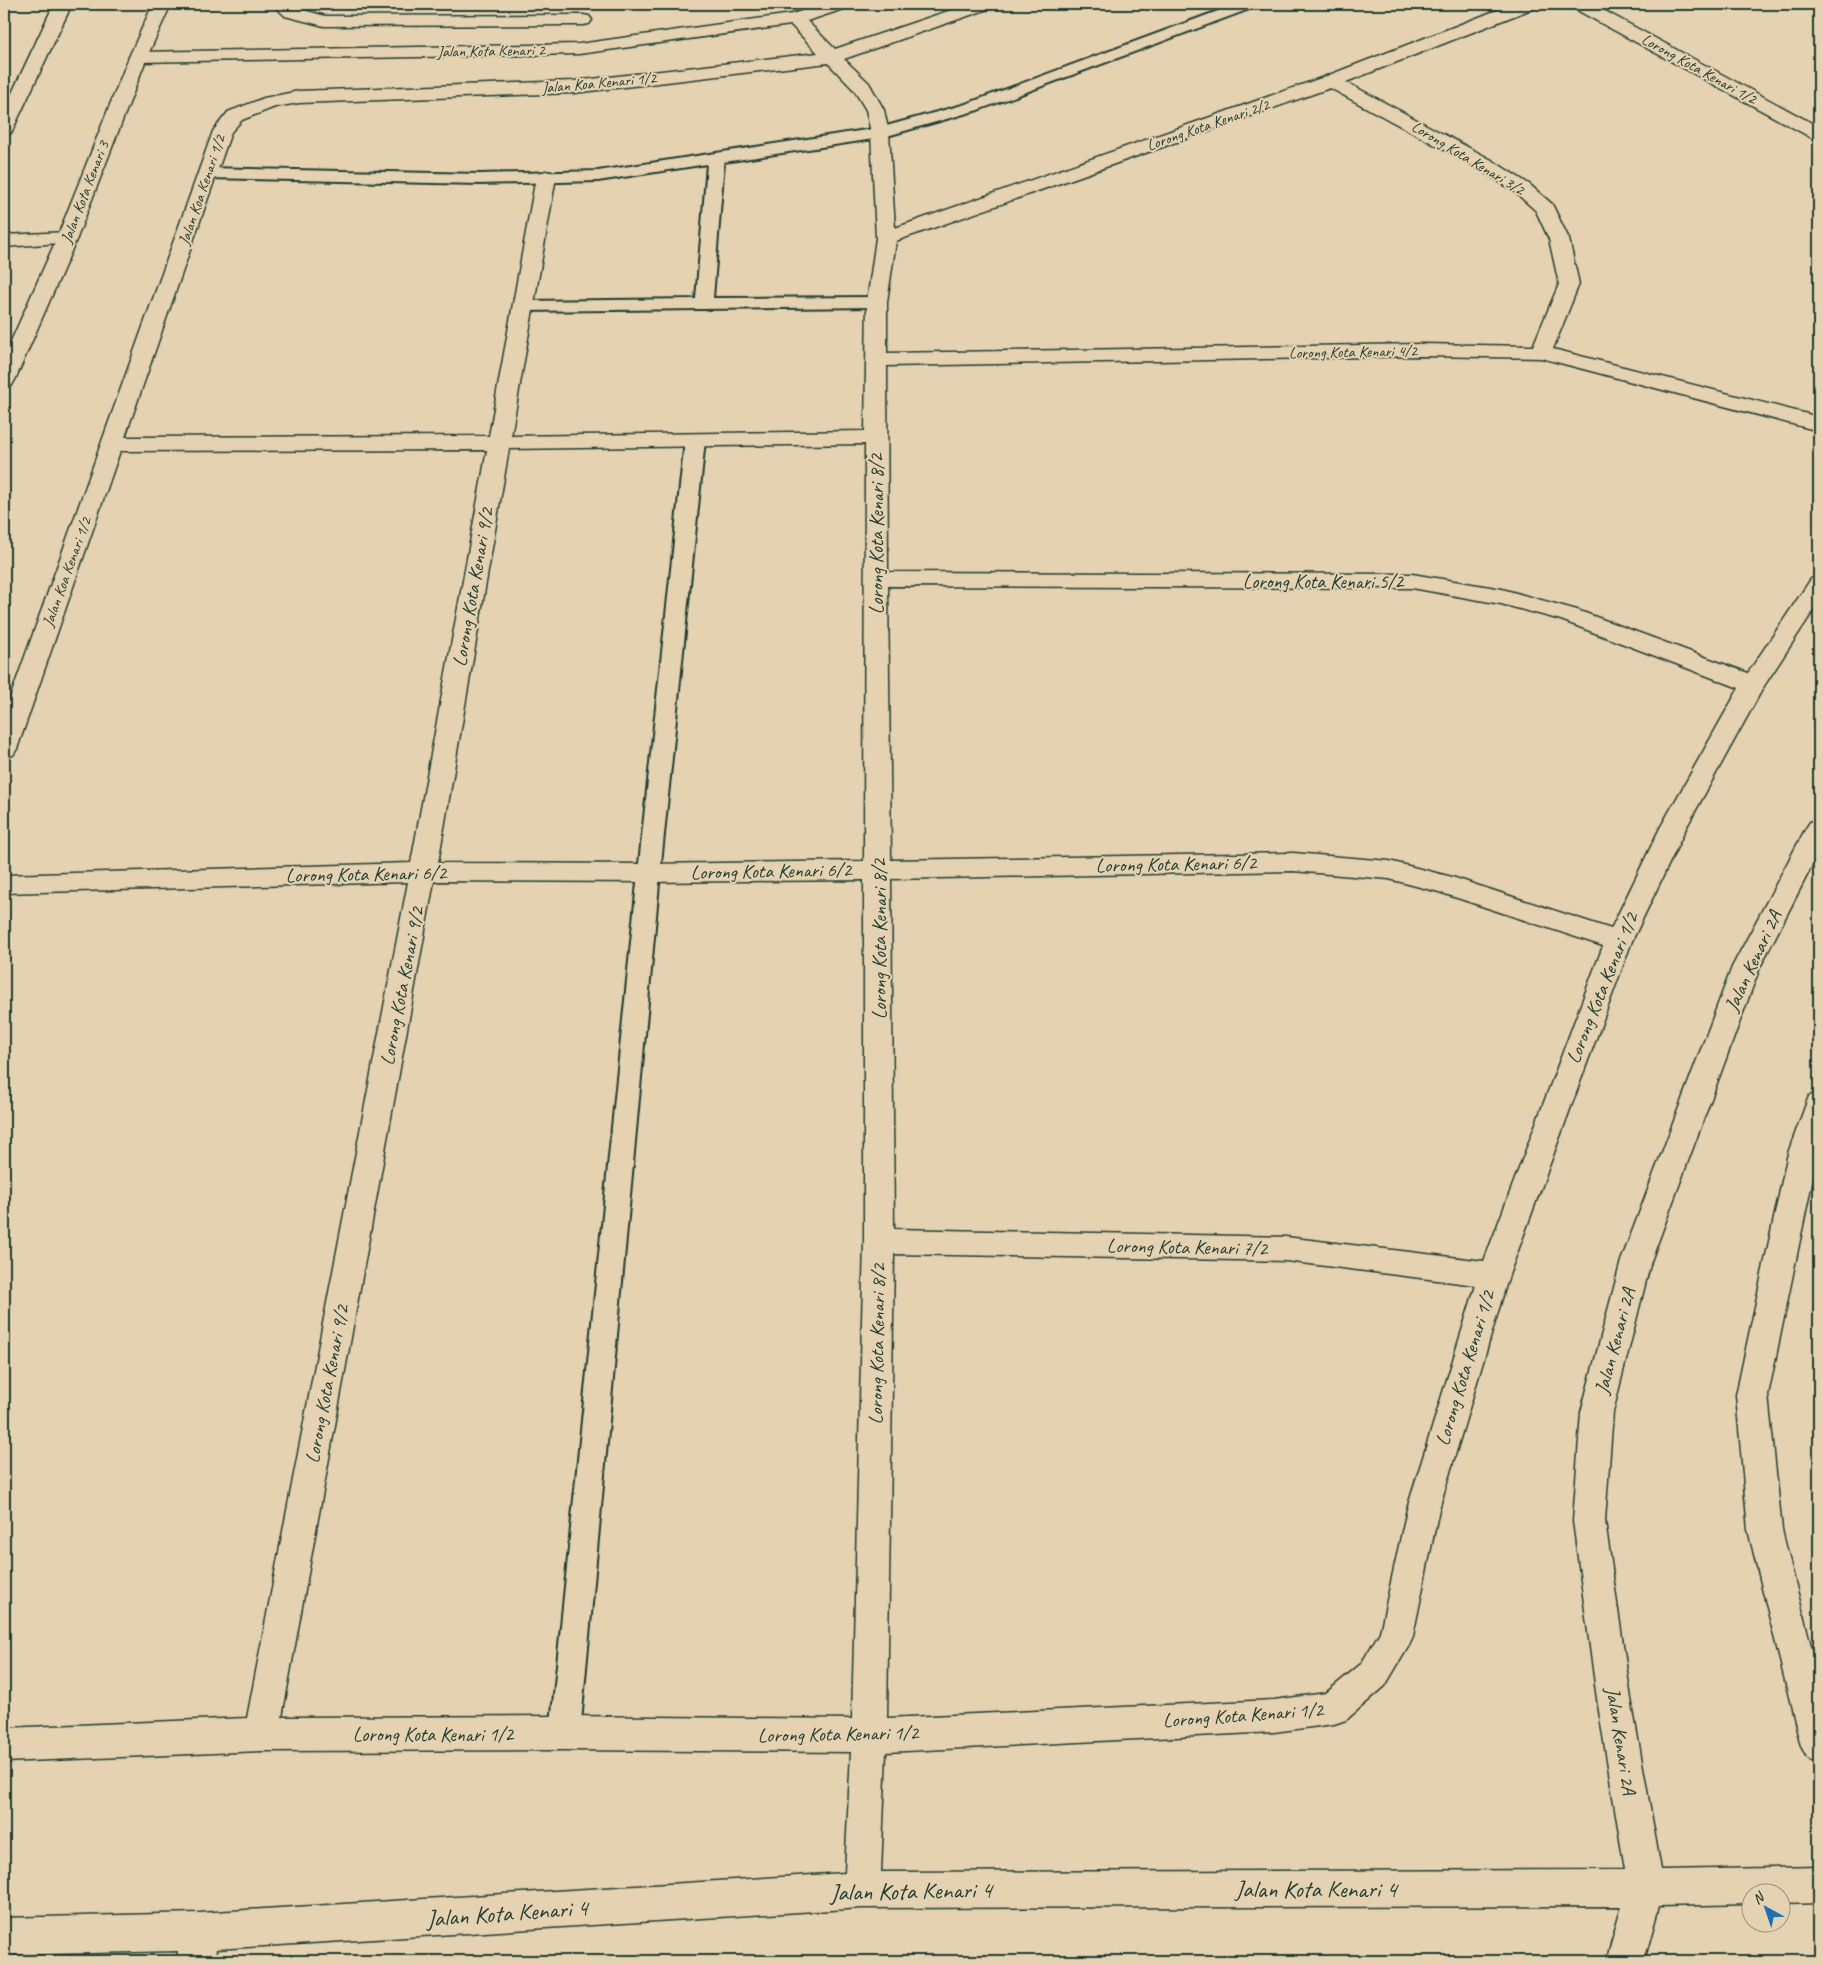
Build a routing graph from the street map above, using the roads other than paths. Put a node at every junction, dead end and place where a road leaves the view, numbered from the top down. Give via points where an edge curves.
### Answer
1 (63, 4) edge
2 (162, 4) edge
3 (282, 4) edge
4 (840, 4) edge
5 (985, 4) edge
6 (1250, 4) edge
7 (1528, 4) edge
8 (1580, 4) edge
9 (585, 12) edge
10 (795, 19) junction
11 (579, 49) junction
12 (138, 57) junction
13 (831, 57) junction
14 (1332, 81) junction
15 (4, 129) edge
16 (880, 133) junction
17 (1819, 134) edge
18 (716, 158) junction
19 (208, 174) junction
20 (546, 177) junction
21 (67, 238) junction
22 (886, 238) junction
23 (4, 241) edge
24 (877, 302) junction
25 (704, 305) junction
26 (522, 306) junction
27 (1541, 352) junction
28 (878, 360) junction
29 (4, 380) edge
30 (1819, 424) edge
31 (876, 437) junction
32 (695, 440) junction
33 (498, 443) junction
34 (112, 444) junction
35 (876, 580) junction
36 (1819, 584) edge
37 (1754, 684) junction
38 (4, 750) edge
39 (1819, 828) edge
40 (879, 870) junction
41 (423, 872) junction
42 (649, 873) junction
43 (4, 884) edge
44 (1618, 940) junction
45 (1819, 1104) edge
46 (880, 1241) junction
47 (1494, 1275) junction
48 (565, 1733) junction
49 (261, 1734) junction
50 (868, 1736) junction
51 (4, 1745) edge
52 (1819, 1746) edge
53 (1819, 1885) edge
54 (1646, 1888) junction
55 (862, 1890) junction
56 (4, 1937) edge
57 (197, 1947) edge
58 (1625, 1961) edge

1 - 15 street
2 - 12 street, Jalan Kota Kenari 3
3 - 9 street via 291,12 324,21
4 - 10 street, Jalan Kota Kenari 2
5 - 13 street, Jalan Koa Kenari 1/2
6 - 16 lane via 972,106
7 - 14 street, Lorong Kota Kenari 2/2
8 - 17 street, Lorong Kota Kenari 1/2
9 - 11 street
10 - 11 street, Jalan Kota Kenari 2
10 - 13 street, Lorong Kota Kenari 8/2
11 - 12 street, Jalan Kota Kenari 2
12 - 21 street, Jalan Kota Kenari 3
13 - 16 street, Lorong Kota Kenari 8/2 via 862,87 875,110
13 - 19 street, Jalan Koa Kenari 1/2 via 574,87 299,97 271,102 235,116 222,131
14 - 22 street, Lorong Kota Kenari 2/2
14 - 27 street, Lorong Kota Kenari 3/2 via 1483,163 1522,188 1545,208 1559,239 1569,284
16 - 18 lane
16 - 22 street, Lorong Kota Kenari 8/2
18 - 20 lane via 598,176
18 - 25 lane
19 - 20 lane via 480,179
19 - 34 street, Jalan Koa Kenari 1/2
20 - 26 street, Lorong Kota Kenari 9/2
21 - 23 street
21 - 29 street, Jalan Kota Kenari 3
22 - 24 street, Lorong Kota Kenari 8/2
24 - 25 lane
24 - 28 street, Lorong Kota Kenari 8/2
25 - 26 lane
26 - 33 street, Lorong Kota Kenari 9/2
27 - 28 street, Lorong Kota Kenari 4/2 via 1421,350
27 - 30 street, Lorong Kota Kenari 4/2
28 - 31 street, Lorong Kota Kenari 8/2
31 - 32 street
31 - 35 street, Lorong Kota Kenari 8/2
32 - 33 street
32 - 42 lane
33 - 34 street
33 - 41 street, Lorong Kota Kenari 9/2
34 - 38 street, Jalan Koa Kenari 1/2
35 - 37 street, Lorong Kota Kenari 5/2 via 1412,581 1502,597 1569,615
35 - 40 street, Lorong Kota Kenari 8/2
36 - 37 street, Lorong Kota Kenari 1/2
37 - 44 street, Lorong Kota Kenari 1/2 via 1673,828
39 - 54 street, Jalan Kenari 2A via 1746,967 1636,1261 1597,1412 1589,1521 1614,1699
40 - 42 street, Lorong Kota Kenari 6/2
40 - 44 street, Lorong Kota Kenari 6/2 via 1293,862 1390,870
40 - 46 street, Lorong Kota Kenari 8/2
41 - 42 street, Lorong Kota Kenari 6/2
41 - 43 street, Lorong Kota Kenari 6/2
41 - 49 street, Lorong Kota Kenari 9/2
42 - 48 lane
44 - 47 street, Lorong Kota Kenari 1/2
45 - 52 street via 1803,1153 1752,1395 1765,1530
46 - 47 street, Lorong Kota Kenari 7/2 via 1286,1249
46 - 50 street, Lorong Kota Kenari 8/2
47 - 50 street, Lorong Kota Kenari 1/2 via 1423,1509 1396,1636 1373,1675 1334,1708 1274,1716
48 - 49 street, Lorong Kota Kenari 1/2
48 - 50 street, Lorong Kota Kenari 1/2
49 - 51 street, Lorong Kota Kenari 1/2
50 - 55 street, Lorong Kota Kenari 8/2
53 - 54 street, Jalan Kota Kenari 4
54 - 55 street, Jalan Kota Kenari 4
54 - 58 street
55 - 57 street, Jalan Kota Kenari 4
56 - 57 street, Jalan Kota Kenari 4

